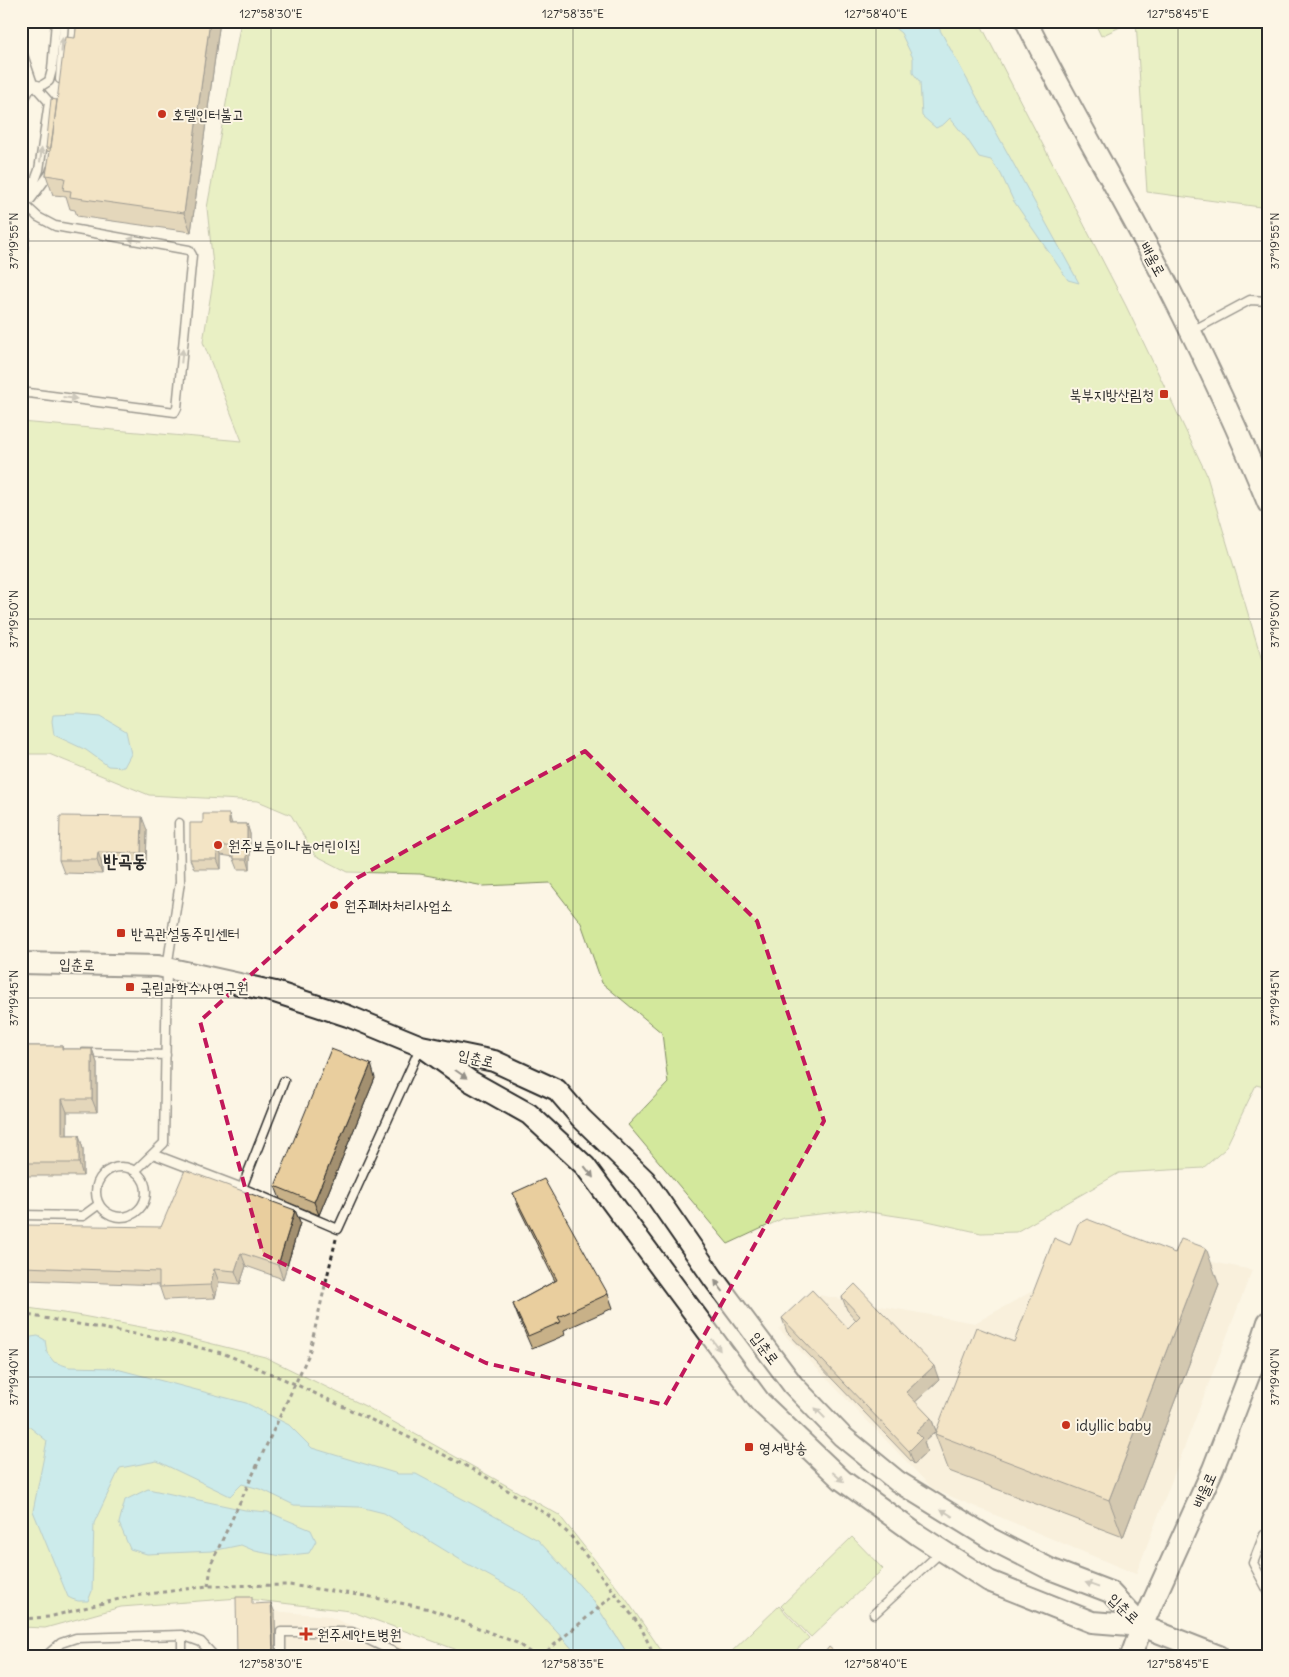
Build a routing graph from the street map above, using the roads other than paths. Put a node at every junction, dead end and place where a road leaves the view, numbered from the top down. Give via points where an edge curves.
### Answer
1 (56, 21) edge
2 (64, 21) edge
3 (1026, 21) edge
4 (21, 49) edge
5 (33, 84) junction
6 (60, 84) edge
7 (21, 104) edge
8 (52, 159) edge
9 (21, 188) edge
10 (26, 206) junction
11 (21, 218) edge
12 (21, 231) edge
13 (21, 267) edge
14 (1268, 300) edge
15 (1190, 332) junction
16 (21, 392) edge
17 (1268, 503) edge
18 (179, 823) dead end
19 (21, 963) edge
20 (167, 968) junction
21 (421, 1046) junction
22 (71, 1053) edge
23 (166, 1055) junction
24 (284, 1081) dead end
25 (153, 1154) junction
26 (135, 1171) junction
27 (242, 1188) junction
28 (98, 1204) junction
29 (21, 1215) edge
30 (1267, 1326) edge
31 (1268, 1537) edge
32 (943, 1550) junction
33 (1268, 1591) edge
34 (874, 1614) dead end
35 (1142, 1626) junction
36 (182, 1635) junction
37 (46, 1656) edge
38 (182, 1656) edge
39 (214, 1656) edge
40 (281, 1656) edge
41 (402, 1656) edge
42 (1130, 1656) edge
43 (1219, 1656) edge

1 - 5 lane via 49,81 41,86
6 -> 2 lane
3 - 15 street, 배울로
4 - 5 lane
5 - 7 lane
10 -> 5 lane via 39,170 48,102
8 - 10 lane via 50,173
9 - 10 lane
10 - 11 lane
16 -> 10 lane via 175,412 192,255 189,250 55,226
12 - 13 lane via 26,233
14 - 15 lane via 1250,300
15 - 17 street, 배울로
18 - 20 lane via 180,882
19 - 20 street, 입춘로
20 - 21 street, 입춘로 via 275,992 348,1016
20 - 23 lane
21 - 27 lane via 338,1229
21 -> 32 street, 입춘로 via 470,1081 529,1114 585,1166 760,1402 842,1480
35 -> 21 street, 입춘로 via 1110,1592 1050,1569 991,1539 897,1481 842,1436 793,1385 644,1180 557,1090 494,1060
22 - 23 lane
23 - 25 lane via 164,1143
24 - 27 lane
25 - 26 lane
25 - 27 lane
26 - 28 lane via 116,1166 102,1174 95,1189
26 - 28 lane via 144,1180 146,1188 146,1197 136,1212 129,1216 112,1216
28 - 29 lane via 83,1216
30 - 35 street, 배울로 via 1213,1469
31 - 33 lane via 1264,1535 1253,1563
32 - 34 lane
32 - 35 street, 입춘로 via 990,1580 1092,1622
35 - 42 street, 배울로
35 - 43 street, 입춘로
36 - 37 lane via 76,1638 61,1643
36 - 38 lane
36 - 39 lane via 201,1642
40 - 41 lane via 281,1632 352,1632

